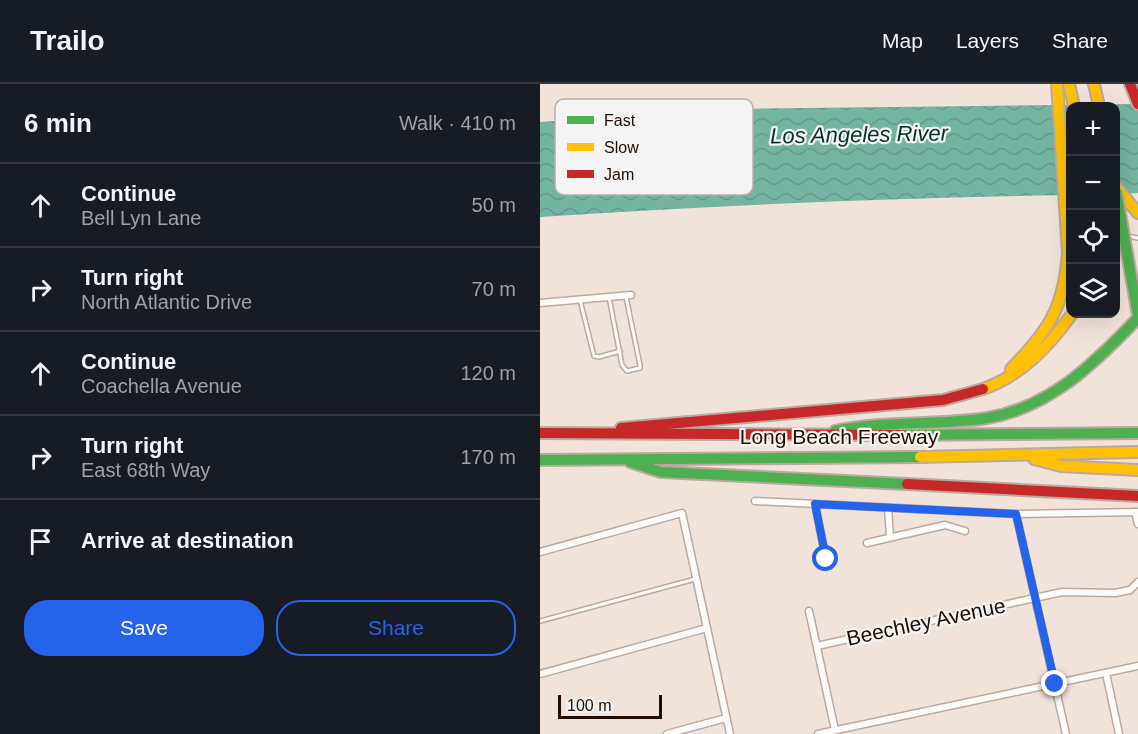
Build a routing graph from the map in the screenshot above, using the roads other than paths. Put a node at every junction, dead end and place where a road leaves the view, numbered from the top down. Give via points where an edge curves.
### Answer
1 (1057, 84) edge
2 (1069, 84) edge
3 (1094, 84) edge
4 (1130, 84) edge
5 (1073, 102) edge
6 (1096, 102) edge
7 (1138, 104) edge
8 (1120, 193) edge
9 (1120, 210) edge
10 (1138, 213) edge
11 (1120, 233) edge
12 (1138, 238) edge
13 (628, 296) joint
14 (609, 297) junction
15 (580, 300) junction
16 (540, 303) edge
17 (1138, 316) edge
18 (1069, 318) edge
19 (620, 351) junction
20 (1000, 381) junction
21 (1138, 433) edge
22 (540, 434) edge
23 (555, 434) junction
24 (817, 436) junction
25 (1138, 452) edge
26 (1019, 456) junction
27 (540, 460) edge
28 (621, 460) junction
29 (1138, 470) edge
30 (1138, 496) edge
31 (755, 501) dead end
32 (815, 504) junction
33 (888, 508) junction
34 (1136, 512) edge
35 (1016, 514) junction
36 (1138, 524) edge
37 (965, 531) dead end
38 (890, 537) junction
39 (867, 543) dead end
40 (540, 552) edge
41 (826, 559) dead end
42 (696, 578) junction
43 (1138, 582) edge
44 (1035, 598) junction
45 (809, 611) dead end
46 (540, 621) edge
47 (708, 628) junction
48 (817, 646) junction
49 (1138, 666) edge
50 (1106, 673) junction
51 (540, 674) edge
52 (1055, 684) junction
53 (726, 718) junction
54 (835, 730) junction
55 (667, 734) edge
56 (730, 734) edge
57 (818, 734) edge
58 (1066, 734) edge
59 (1119, 734) edge

1 - 20 highway, bridge via 1067,279 1052,322
2 - 5 highway
3 - 6 highway
4 - 7 highway
8 - 10 highway
9 - 17 highway, bridge
11 - 12 lane
13 - 14 street
13 - 19 lane via 640,369 630,372 624,368
14 - 15 street
14 - 19 lane
15 - 16 street
15 - 19 lane via 594,356
17 - 24 highway via 1077,378 1023,408 991,417 860,425
18 - 20 highway via 1043,350
20 - 23 highway via 943,400 914,404
21 - 24 highway, Long Beach Freeway
22 - 23 highway, Long Beach Freeway
23 - 24 highway, Long Beach Freeway
25 - 26 highway, Long Beach Freeway
26 - 28 highway, Long Beach Freeway
26 - 29 highway via 1061,466
27 - 28 highway, Long Beach Freeway
28 - 30 highway via 661,472
31 - 32 street
32 - 33 street
32 - 41 street
33 - 35 street
33 - 38 street
34 - 35 street
34 - 36 street
35 - 44 street
37 - 38 street via 945,525
38 - 39 street
40 - 42 street via 682,513
42 - 46 lane
42 - 47 street
43 - 44 street, Beechley Avenue via 1130,590 1114,593 1062,592
44 - 48 street, Beechley Avenue
44 - 52 street
45 - 48 street
47 - 51 street
47 - 53 street
48 - 54 street
49 - 50 street
50 - 52 street
50 - 59 street
52 - 54 street
52 - 58 street
53 - 55 street
53 - 56 street
54 - 57 street

